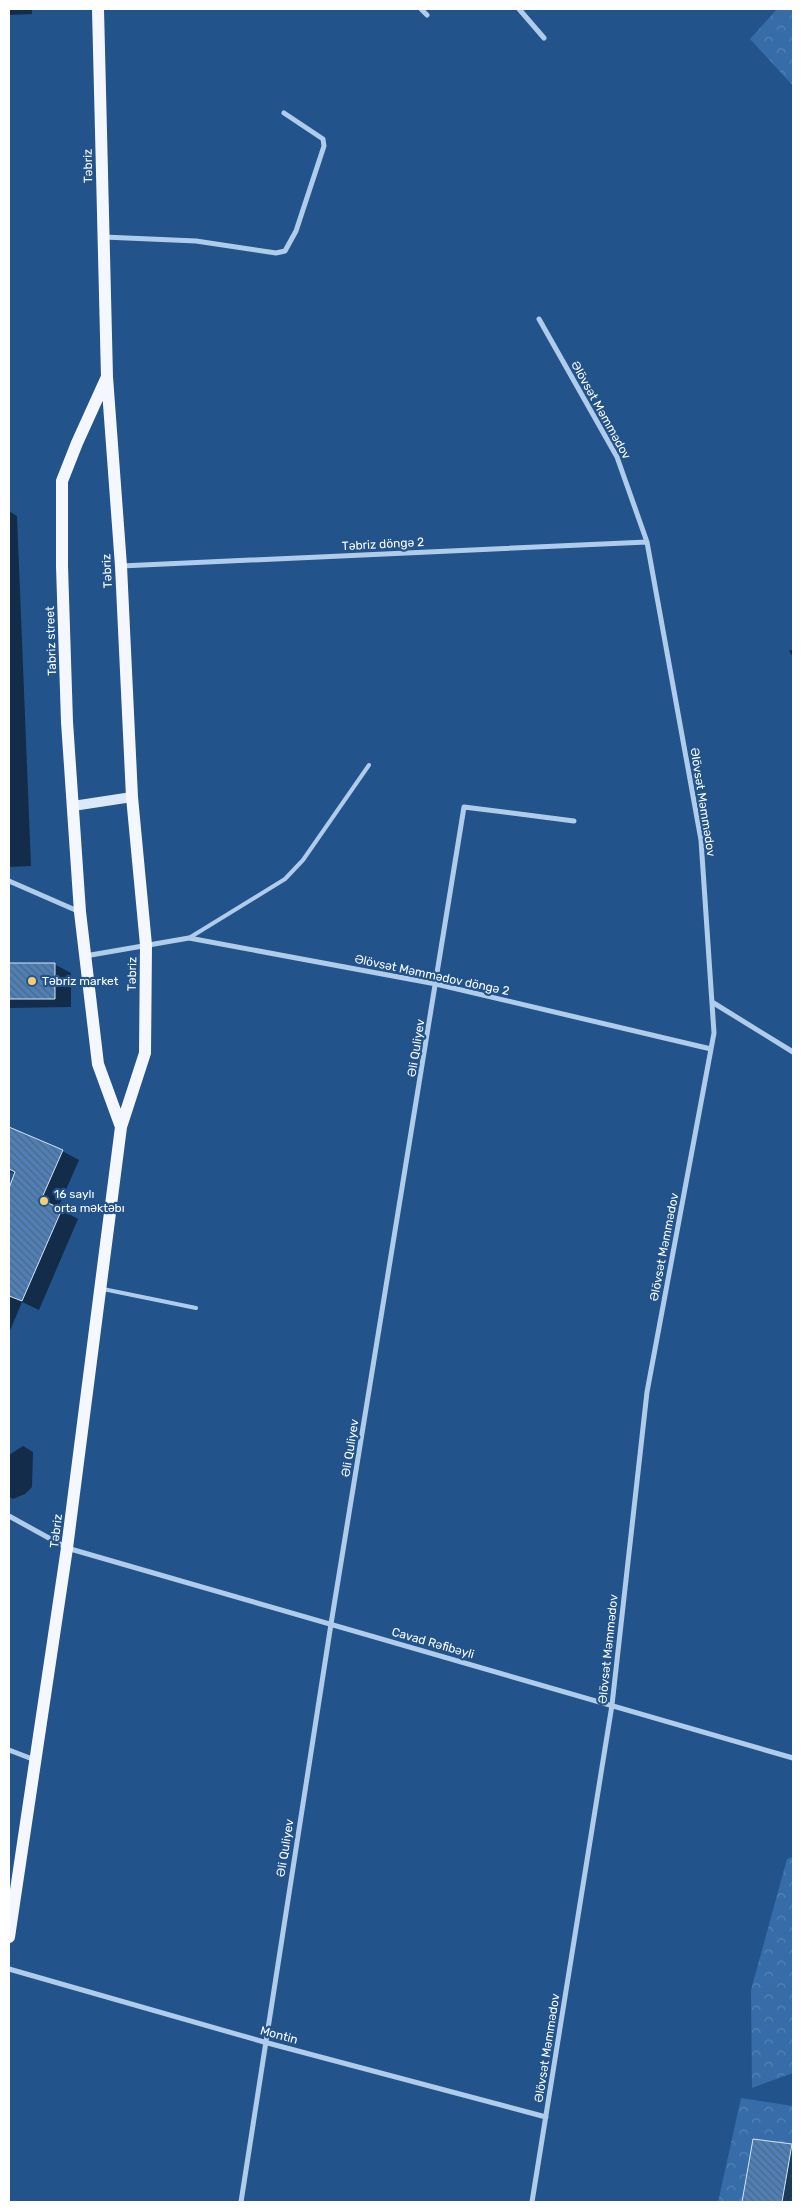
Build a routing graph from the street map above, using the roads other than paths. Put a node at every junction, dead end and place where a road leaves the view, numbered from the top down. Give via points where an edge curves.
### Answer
1 (98, 9) edge
2 (421, 9) edge
3 (519, 9) edge
4 (427, 16) dead end
5 (544, 38) dead end
6 (284, 113) dead end
7 (104, 237) junction
8 (539, 319) dead end
9 (107, 377) junction
10 (646, 542) junction
11 (121, 566) junction
12 (369, 765) dead end
13 (132, 798) junction
14 (73, 806) junction
15 (574, 822) dead end
16 (9, 881) edge
17 (80, 912) junction
18 (189, 938) junction
19 (146, 945) junction
20 (86, 956) junction
21 (436, 984) junction
22 (712, 1002) junction
23 (711, 1049) junction
24 (793, 1052) edge
25 (121, 1127) junction
26 (100, 1288) junction
27 (196, 1308) dead end
28 (9, 1516) edge
29 (67, 1548) junction
30 (331, 1624) junction
31 (612, 1706) junction
32 (9, 1750) edge
33 (793, 1758) edge
34 (36, 1760) junction
35 (9, 1937) edge
36 (9, 1969) edge
37 (264, 2042) junction
38 (546, 2117) junction
39 (241, 2202) edge
40 (532, 2202) edge

1 - 7 main road, Təbriz
2 - 4 street
3 - 5 street
6 - 7 street via 324,139 296,231 285,251 276,253 196,241
7 - 9 main road, Təbriz
8 - 10 street, Əlövsət Məmmədov via 617,457
9 - 11 main road, Təbriz
9 - 14 main road, Tabriz street via 62,481 67,722
10 - 11 street, Təbriz döngə 2
10 - 22 street, Əlövsət Məmmədov via 701,840
11 - 13 main road, Təbriz
12 - 18 lane via 303,860 285,879
13 - 14 main road
13 - 19 main road, Təbriz
14 - 17 main road, Tabriz street
15 - 21 street, Əli Quliyev via 464,806
16 - 17 street
17 - 20 main road, Təbriz
18 - 19 street, Əlövsət Məmmədov döngə 2
18 - 21 street, Əlövsət Məmmədov döngə 2
19 - 20 street, Əlövsət Məmmədov döngə 2
19 - 25 main road, Təbriz via 144,1053
20 - 25 main road, Təbriz via 98,1064
21 - 23 street, Əlövsət Məmmədov döngə 2
21 - 30 street, Əli Quliyev
22 - 23 street, Əlövsət Məmmədov via 714,1033
22 - 24 street
23 - 31 street, Əlövsət Məmmədov via 647,1392
25 - 26 main road, Təbriz
26 - 27 lane
26 - 29 main road, Təbriz
28 - 29 street, Cavad Rəfibəyli
29 - 30 street, Cavad Rəfibəyli
29 - 34 main road, Təbriz
30 - 31 street, Cavad Rəfibəyli
30 - 37 street, Əli Quliyev
31 - 33 street, Cavad Rəfibəyli
31 - 38 street, Əlövsət Məmmədov
32 - 34 street
34 - 35 main road, Təbriz
36 - 37 street, Montin
37 - 38 street, Montin
37 - 39 street, Əli Quliyev
38 - 40 street, Əlövsət Məmmədov

